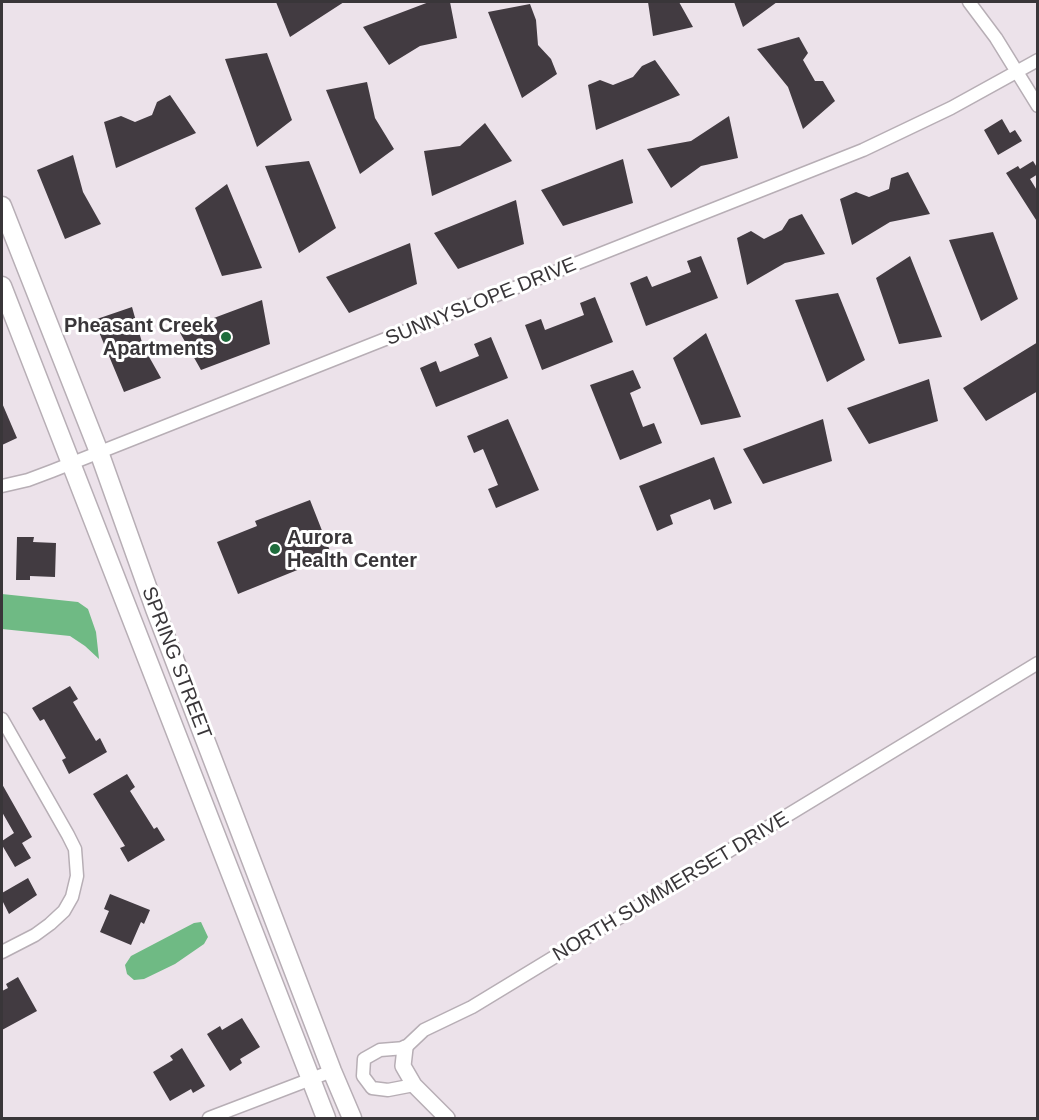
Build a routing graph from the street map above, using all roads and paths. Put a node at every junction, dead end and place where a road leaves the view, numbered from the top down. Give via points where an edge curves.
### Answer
1 (969, 2) edge
2 (1038, 60) edge
3 (1017, 72) junction
4 (1038, 105) edge
5 (2, 206) edge
6 (32, 285) junction
7 (3, 290) edge
8 (99, 453) junction
9 (70, 464) junction
10 (2, 486) edge
11 (1038, 663) edge
12 (2, 719) edge
13 (2, 952) edge
14 (405, 1048) junction
15 (332, 1071) junction
16 (310, 1079) junction
17 (414, 1085) junction
18 (209, 1119) edge
19 (326, 1119) edge
20 (352, 1119) edge
21 (447, 1119) edge

1 - 3 street
2 - 3 street, SUNNYSLOPE DRIVE
3 - 4 street
3 - 8 street, SUNNYSLOPE DRIVE via 863,150
5 - 6 main road, SPRING STREET
6 - 7 main road
6 - 8 main road, SPRING STREET
7 - 9 main road, SPRING STREET
8 - 9 street, SUNNYSLOPE DRIVE
8 - 15 main road, SPRING STREET
9 - 10 street, SUNNYSLOPE DRIVE
9 - 16 main road, SPRING STREET
11 - 14 street, NORTH SUMMERSET DRIVE via 472,1007 424,1030
12 - 13 street via 75,849 77,876 64,911 51,924
14 - 17 street via 403,1066
14 - 17 street via 380,1050 364,1059 363,1076 372,1088
15 - 16 street
15 - 20 main road, SPRING STREET
16 - 18 street
16 - 19 main road, SPRING STREET
17 - 21 street

